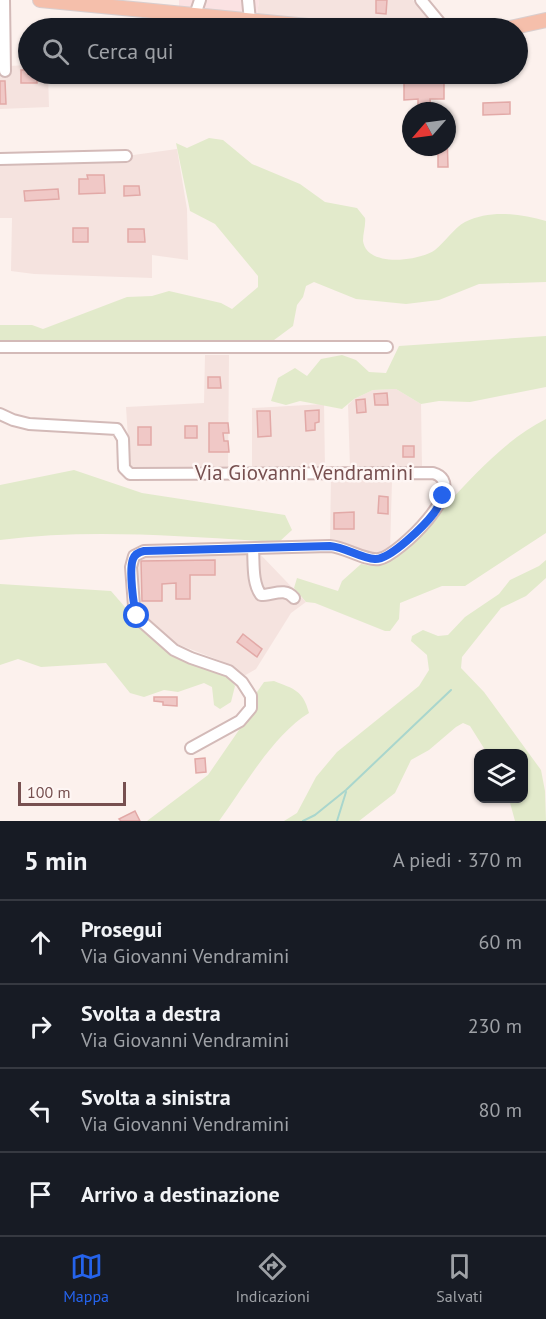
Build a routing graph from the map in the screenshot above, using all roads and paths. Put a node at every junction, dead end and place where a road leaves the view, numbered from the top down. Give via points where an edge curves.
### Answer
1 (4, 0) edge
2 (40, 0) edge
3 (200, 0) edge
4 (248, 0) edge
5 (421, 0) edge
6 (195, 15) junction
7 (222, 18) edge
8 (250, 18) edge
9 (436, 18) edge
10 (546, 20) edge
11 (528, 24) edge
12 (5, 71) dead end
13 (126, 156) dead end
14 (0, 159) edge
15 (387, 346) dead end
16 (0, 347) edge
17 (0, 414) edge
18 (253, 549) junction
19 (294, 598) dead end
20 (191, 748) dead end

1 - 12 street
2 - 6 main road
3 - 6 street
4 - 8 street
5 - 9 street
6 - 7 main road
10 - 11 main road
13 - 14 street
15 - 16 street
17 - 18 street, Via Giovanni Vendramini via 29,424 115,428 123,439 124,468 130,474 427,473 437,474 443,481 443,496 434,514 383,557 373,558 330,546
18 - 19 street via 258,592 287,593
18 - 20 street, Via Giovanni Vendramini via 144,551 138,552 132,561 134,606 143,624 182,654 229,671 251,696 251,708 244,718

